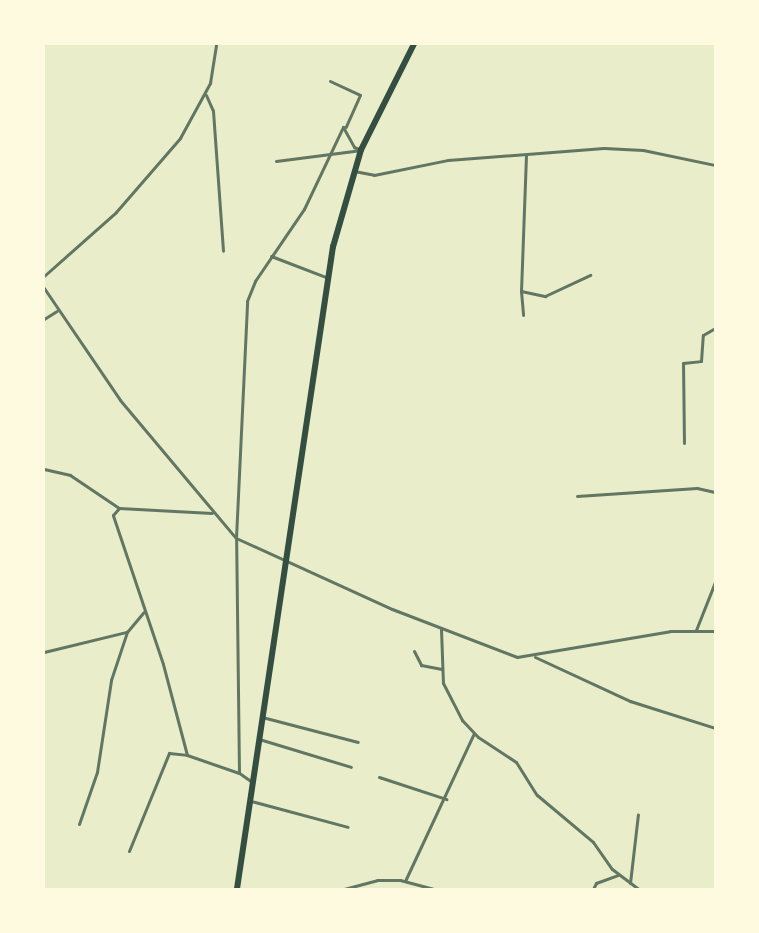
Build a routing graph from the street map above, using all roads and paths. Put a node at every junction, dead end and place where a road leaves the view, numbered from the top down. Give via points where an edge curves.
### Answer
1 (216, 44) edge
2 (414, 44) edge
3 (330, 81) dead end
4 (206, 95) junction
5 (346, 127) junction
6 (361, 150) junction
7 (526, 155) junction
8 (328, 158) junction
9 (276, 161) dead end
10 (715, 165) edge
11 (354, 171) junction
12 (223, 251) dead end
13 (271, 256) junction
14 (590, 275) dead end
15 (44, 276) edge
16 (328, 279) junction
17 (44, 288) edge
18 (521, 291) junction
19 (57, 311) junction
20 (523, 316) dead end
21 (44, 319) edge
22 (715, 328) edge
23 (684, 443) dead end
24 (44, 469) edge
25 (715, 492) edge
26 (577, 496) dead end
27 (119, 508) junction
28 (212, 514) junction
29 (236, 538) junction
30 (284, 563) junction
31 (715, 582) edge
32 (144, 612) junction
33 (441, 629) junction
34 (696, 630) junction
35 (715, 631) edge
36 (127, 632) junction
37 (414, 651) dead end
38 (44, 652) edge
39 (535, 657) junction
40 (442, 670) junction
41 (262, 717) junction
42 (715, 728) edge
43 (474, 733) junction
44 (259, 739) junction
45 (358, 742) dead end
46 (187, 755) junction
47 (351, 767) dead end
48 (239, 773) junction
49 (379, 776) dead end
50 (253, 783) junction
51 (446, 799) junction
52 (251, 801) junction
53 (638, 814) dead end
54 (79, 824) dead end
55 (348, 827) dead end
56 (129, 851) dead end
57 (618, 875) junction
58 (405, 881) junction
59 (630, 883) junction
60 (237, 889) edge
61 (344, 889) edge
62 (434, 889) edge
63 (593, 889) edge
64 (639, 889) edge

1 - 4 street
2 - 6 highway
3 - 5 street via 360,95
4 - 12 street via 213,110
4 - 15 street via 180,138 116,212
5 - 6 street via 350,142
5 - 8 street
6 - 8 street
6 - 11 highway
7 - 10 street via 604,148 643,150
7 - 11 street via 448,160 374,175
7 - 18 street
8 - 9 street
8 - 13 street via 304,208
11 - 16 highway via 340,214
13 - 16 street
13 - 29 street via 255,281 244,326
14 - 18 street via 545,296
16 - 30 highway
17 - 19 street
18 - 20 street
19 - 21 street
19 - 28 street
22 - 23 street via 704,335 701,361 683,363
24 - 27 street via 70,475
25 - 26 street via 697,488
27 - 28 street
27 - 32 street via 114,519
28 - 29 street
29 - 30 street
29 - 48 street
30 - 33 street
30 - 41 highway
31 - 34 street
32 - 36 street
32 - 46 street via 163,664
33 - 39 street via 517,657
33 - 40 street
34 - 35 street
34 - 39 street
36 - 38 street
36 - 54 street via 111,680 97,772
37 - 40 street via 421,665
39 - 42 street via 622,698
40 - 43 street via 448,695
41 - 44 highway
41 - 45 street
43 - 51 street
43 - 57 street via 516,762 537,795 593,842
44 - 47 street
44 - 50 highway
46 - 48 street
46 - 56 street via 169,753
48 - 50 street
49 - 51 street
50 - 52 highway
51 - 58 street
52 - 55 street
52 - 60 highway
53 - 59 street
57 - 59 street
57 - 63 street via 596,883
58 - 61 street via 377,880
58 - 62 street
59 - 64 street

